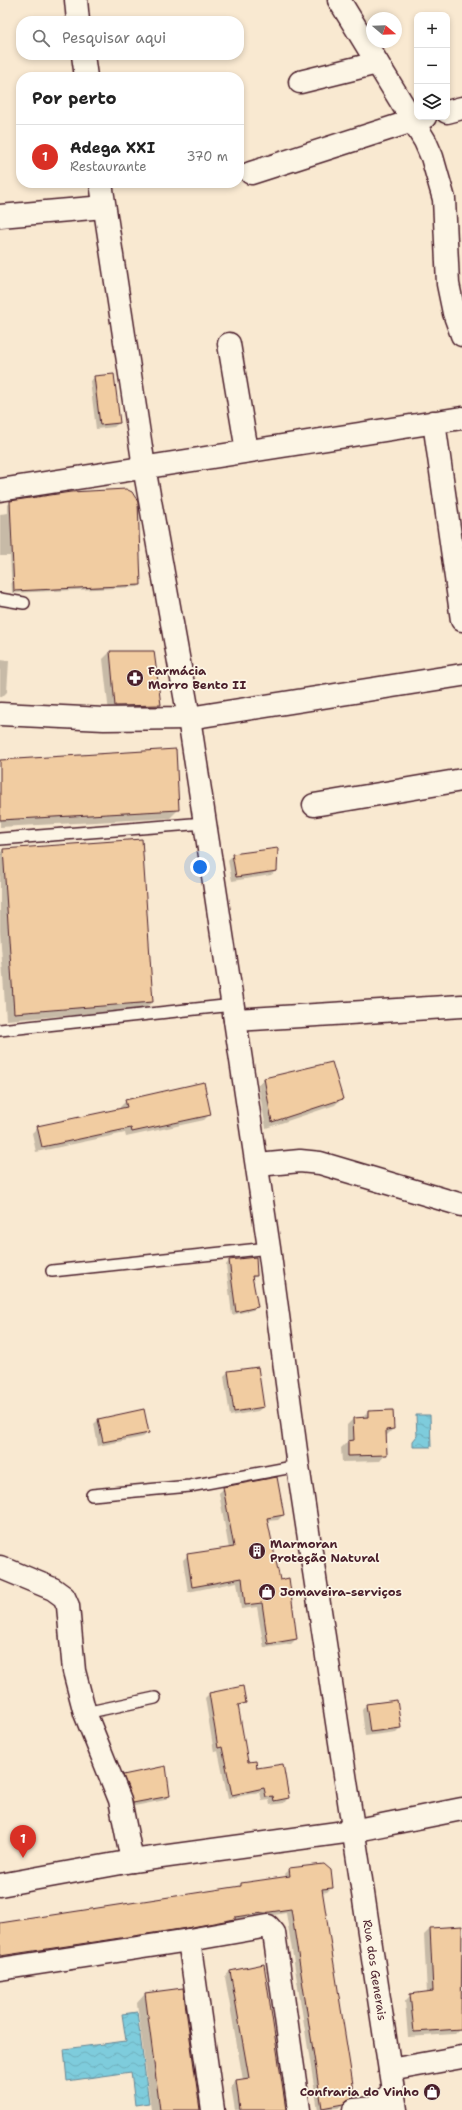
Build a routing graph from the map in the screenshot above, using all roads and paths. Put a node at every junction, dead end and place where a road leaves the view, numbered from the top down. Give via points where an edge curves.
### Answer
1 (76, 0) edge
2 (347, 2) edge
3 (78, 16) edge
4 (84, 60) edge
5 (377, 63) junction
6 (85, 72) edge
7 (300, 82) dead end
8 (462, 108) edge
9 (450, 111) edge
10 (414, 113) edge
11 (414, 119) edge
12 (419, 120) edge
13 (251, 174) dead end
14 (102, 188) edge
15 (104, 207) junction
16 (0, 216) edge
17 (462, 335) edge
18 (229, 344) dead end
19 (462, 418) edge
20 (434, 422) junction
21 (247, 451) junction
22 (144, 466) junction
23 (0, 490) edge
24 (0, 599) edge
25 (24, 603) dead end
26 (462, 620) edge
27 (462, 675) edge
28 (0, 714) edge
29 (189, 718) junction
30 (462, 780) edge
31 (314, 805) dead end
32 (205, 823) junction
33 (0, 839) edge
34 (462, 1006) edge
35 (234, 1013) junction
36 (0, 1030) edge
37 (258, 1165) junction
38 (462, 1205) edge
39 (269, 1248) junction
40 (52, 1271) dead end
41 (298, 1466) junction
42 (92, 1495) dead end
43 (0, 1567) edge
44 (156, 1698) dead end
45 (85, 1713) junction
46 (462, 1810) edge
47 (352, 1831) junction
48 (132, 1861) junction
49 (0, 1885) edge
50 (189, 1940) junction
51 (0, 1969) edge
52 (462, 2057) edge
53 (390, 2070) junction
54 (394, 2101) edge
55 (213, 2110) edge
56 (299, 2110) edge
57 (354, 2110) edge

1 - 3 street
2 - 5 street
4 - 6 street
5 - 7 street
5 - 10 street
8 - 9 street
11 - 13 street
12 - 17 street via 444,199 448,284
14 - 15 street, Rua dos Generais
15 - 16 street
15 - 22 street, Rua dos Generais
18 - 21 street
19 - 20 street
20 - 21 street
20 - 26 street
21 - 22 street
22 - 23 street
22 - 29 street, Rua dos Generais
24 - 25 lane
27 - 29 street
28 - 29 street
29 - 32 street, Rua dos Generais
30 - 31 street
32 - 33 lane
32 - 35 street, Rua dos Generais
34 - 35 street
35 - 36 lane
35 - 37 street, Rua dos Generais
37 - 38 street via 300,1161 320,1163
37 - 39 street, Rua dos Generais
39 - 40 lane
39 - 41 street, Rua dos Generais
41 - 42 lane via 190,1486
41 - 47 street, Rua dos Generais
43 - 45 street via 53,1589 64,1597 68,1606 74,1671
44 - 45 lane
45 - 48 street via 120,1800
46 - 47 street
47 - 48 street
47 - 53 street, Rua dos Generais
48 - 49 street
50 - 51 street
50 - 55 street
50 - 56 street via 264,1926 271,1928 274,1933
52 - 53 street
53 - 54 street, Rua dos Generais
54 - 57 street via 374,2108

